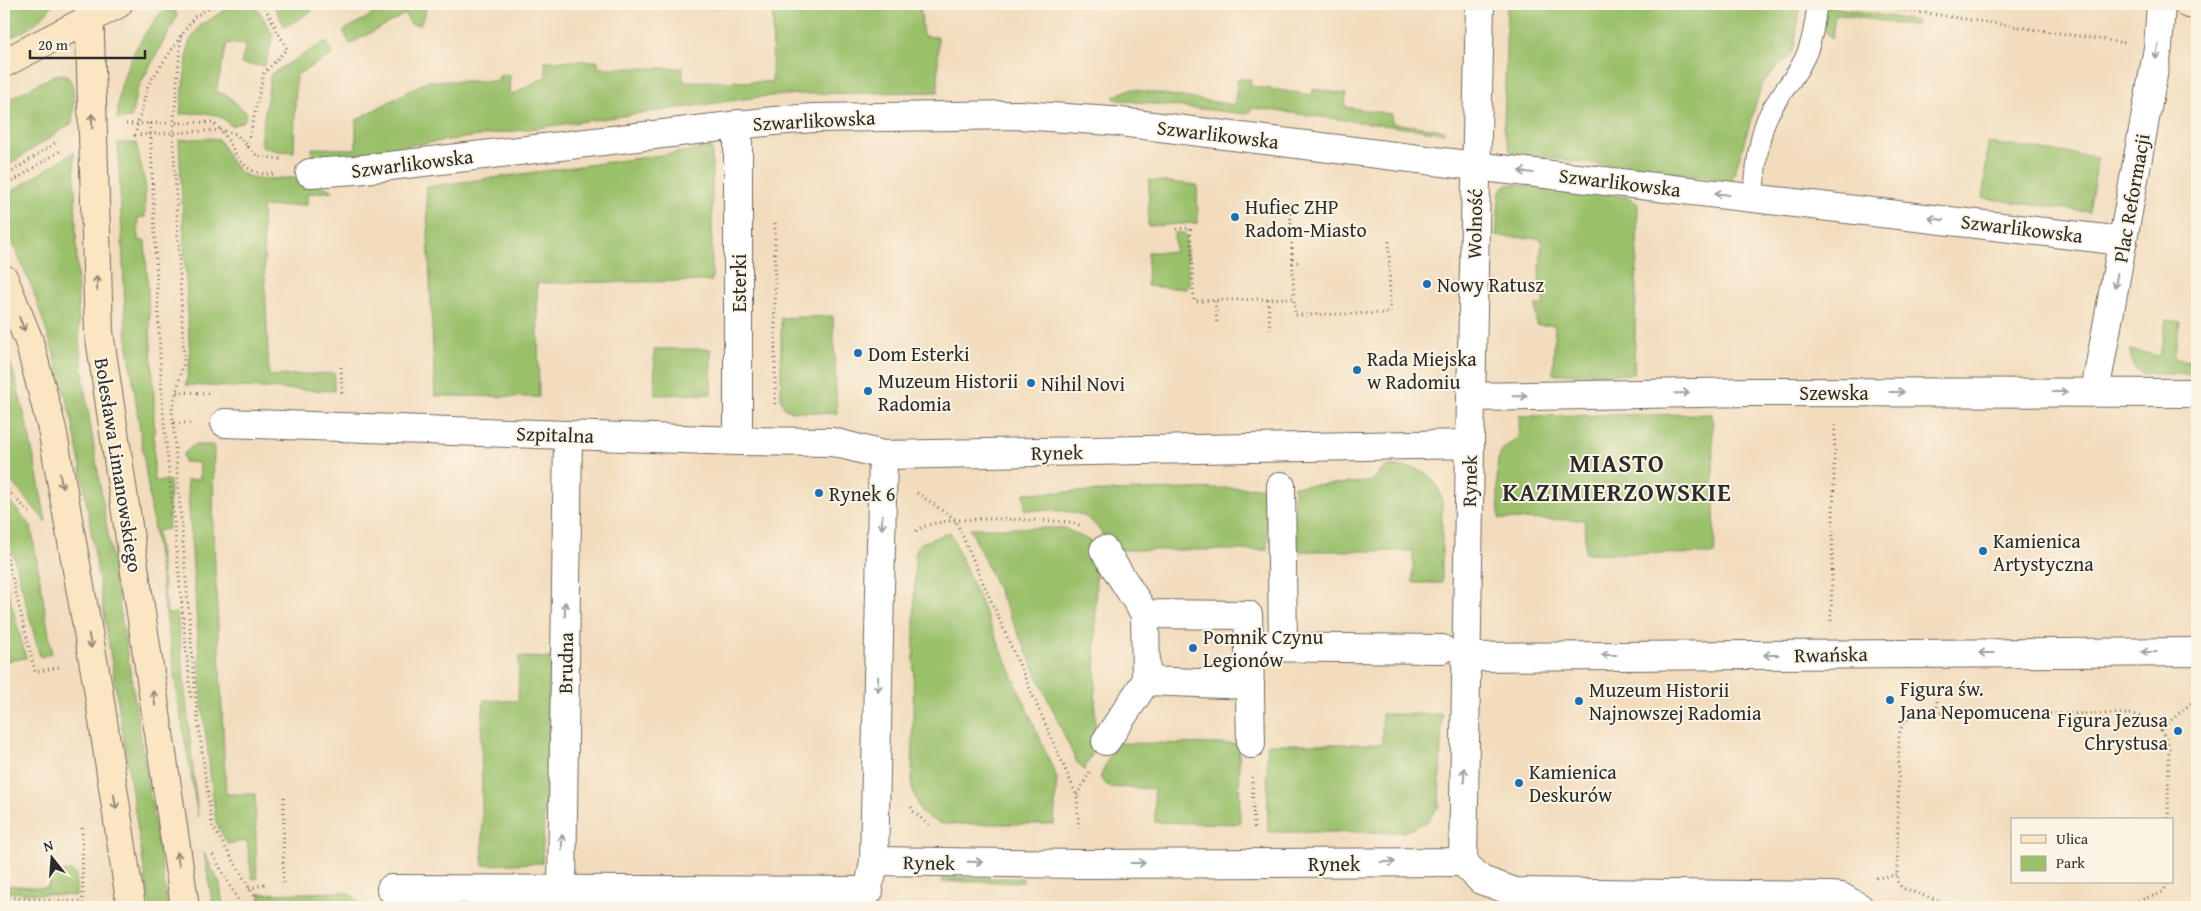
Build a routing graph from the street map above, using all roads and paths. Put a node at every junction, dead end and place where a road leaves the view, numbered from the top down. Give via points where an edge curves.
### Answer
1 (118, 4) edge
2 (217, 4) edge
3 (263, 4) edge
4 (1480, 4) edge
5 (1817, 4) edge
6 (1866, 4) edge
7 (2161, 4) edge
8 (2188, 4) edge
9 (2197, 5) edge
10 (89, 12) edge
11 (181, 35) junction
12 (2158, 48) junction
13 (4, 64) edge
14 (173, 122) junction
15 (138, 123) junction
16 (150, 124) junction
17 (738, 124) junction
18 (92, 127) junction
19 (222, 130) junction
20 (173, 133) junction
21 (150, 134) junction
22 (247, 148) junction
23 (62, 149) dead end
24 (1475, 166) junction
25 (310, 173) junction
26 (4, 177) edge
27 (4, 187) edge
28 (1753, 198) junction
29 (1290, 202) dead end
30 (775, 217) dead end
31 (1176, 228) dead end
32 (1389, 238) dead end
33 (2123, 242) junction
34 (1300, 262) dead end
35 (1292, 263) junction
36 (4, 279) edge
37 (1294, 298) junction
38 (1268, 299) junction
39 (1215, 301) junction
40 (1217, 325) dead end
41 (1270, 332) dead end
42 (2095, 392) junction
43 (2197, 393) edge
44 (1471, 397) junction
45 (775, 410) dead end
46 (1835, 420) dead end
47 (225, 423) dead end
48 (568, 435) junction
49 (738, 441) junction
50 (1470, 444) junction
51 (883, 455) junction
52 (1281, 486) dead end
53 (955, 519) junction
54 (914, 532) dead end
55 (4, 544) edge
56 (1104, 550) joint
57 (1145, 614) junction
58 (1249, 647) junction
59 (1284, 648) junction
60 (2197, 652) edge
61 (1454, 653) junction
62 (1831, 654) junction
63 (61, 667) dead end
64 (1146, 681) junction
65 (1250, 685) junction
66 (2197, 698) edge
67 (194, 729) dead end
68 (2160, 730) junction
69 (1106, 741) dead end
70 (1251, 744) joint
71 (284, 795) dead end
72 (908, 800) dead end
73 (2168, 818) edge
74 (936, 829) dead end
75 (1244, 829) dead end
76 (1070, 830) dead end
77 (1079, 830) junction
78 (1089, 830) dead end
79 (211, 851) dead end
80 (874, 861) junction
81 (1463, 862) junction
82 (1080, 864) junction
83 (268, 883) dead end
84 (284, 883) dead end
85 (2166, 884) edge
86 (248, 889) junction
87 (392, 889) dead end
88 (562, 890) junction
89 (4, 896) edge
90 (869, 899) edge
91 (1711, 901) edge
92 (82, 902) dead end
93 (131, 907) edge
94 (185, 907) edge
95 (242, 907) edge
96 (261, 907) edge
97 (1859, 907) edge
98 (1958, 907) edge
99 (2119, 907) edge

1 - 10 main road
2 - 11 path via 194,18
3 - 22 path via 287,49 264,73
4 - 24 street, Wolność
5 - 28 lane via 1814,28 1803,62 1777,98 1766,120
6 - 12 path
7 - 12 street, Plac Reformacji
8 - 9 main road
10 - 13 main road
18 -> 10 main road, Bolesława Limanowskiego
11 - 14 path
11 - 15 path via 148,85
12 -> 33 street, Plac Reformacji
14 - 16 path
14 - 19 path via 212,122
14 - 20 path
15 - 16 path
15 - 18 path
15 - 21 path via 135,135
16 - 21 path
17 - 24 street, Szwarlikowska via 814,118 1028,115 1112,120
17 - 25 street, Szwarlikowska
17 - 49 street, Esterki
18 - 26 path via 73,132
94 -> 18 main road, Bolesława Limanowskiego via 99,332
19 - 20 path
19 - 22 path via 236,134
19 - 25 path via 236,156 252,172 262,175
20 - 21 path
20 - 86 path via 184,361 172,409 197,714 212,825
21 - 67 path via 162,400
22 - 25 path via 258,156 302,160 313,166
23 - 27 path
28 -> 24 street, Szwarlikowska
24 - 44 street, Wolność
33 -> 28 street, Szwarlikowska
29 - 35 path
30 - 45 path
31 - 39 path via 1190,228 1194,301
32 - 37 path via 1390,313 1295,315
33 -> 42 street, Plac Reformacji
34 - 35 path
35 - 37 path
36 -> 93 main road via 28,341 52,429 98,688
37 - 38 path
38 - 39 path
38 - 41 path
39 - 40 path
42 - 43 street, Szewska
44 -> 42 street, Szewska via 1749,392
44 - 50 street, Wolność
46 - 62 path
47 - 48 street, Szpitalna
48 - 49 street, Szpitalna
88 -> 48 street, Brudna
49 - 51 street, Szpitalna via 833,442
50 - 51 street, Rynek
50 - 61 street, Rynek
51 - 53 path via 918,495
51 -> 80 street, Rynek
52 - 59 street
53 - 54 path via 930,523
53 - 56 path via 1071,522 1094,533
53 - 77 path via 1077,796
55 - 63 path via 35,672
56 - 57 street
57 - 58 street via 1248,615
57 - 64 street
58 - 59 street, Rwańska
58 - 65 street
59 - 61 street, Rwańska
60 -> 62 street, Rwańska
62 -> 61 street, Rwańska
81 -> 61 street, Rynek
64 - 65 street
64 - 69 street
65 - 70 street
66 - 68 path
68 - 73 path via 2169,746
68 - 98 path via 2142,716 2133,714 1919,713 1905,721 1899,735 1897,881 1902,888
70 - 75 path via 1254,829
71 - 84 path
72 - 74 path via 913,811
76 - 77 path
77 - 78 path
77 - 82 path
79 - 95 path
80 -> 82 street, Rynek
80 - 90 street
82 -> 81 street, Rynek
81 - 91 street via 1481,880 1515,892
83 - 86 path
85 - 99 path via 2159,894
86 - 96 path
87 - 88 street
88 - 90 street
89 - 92 path
91 - 97 street via 1841,897

